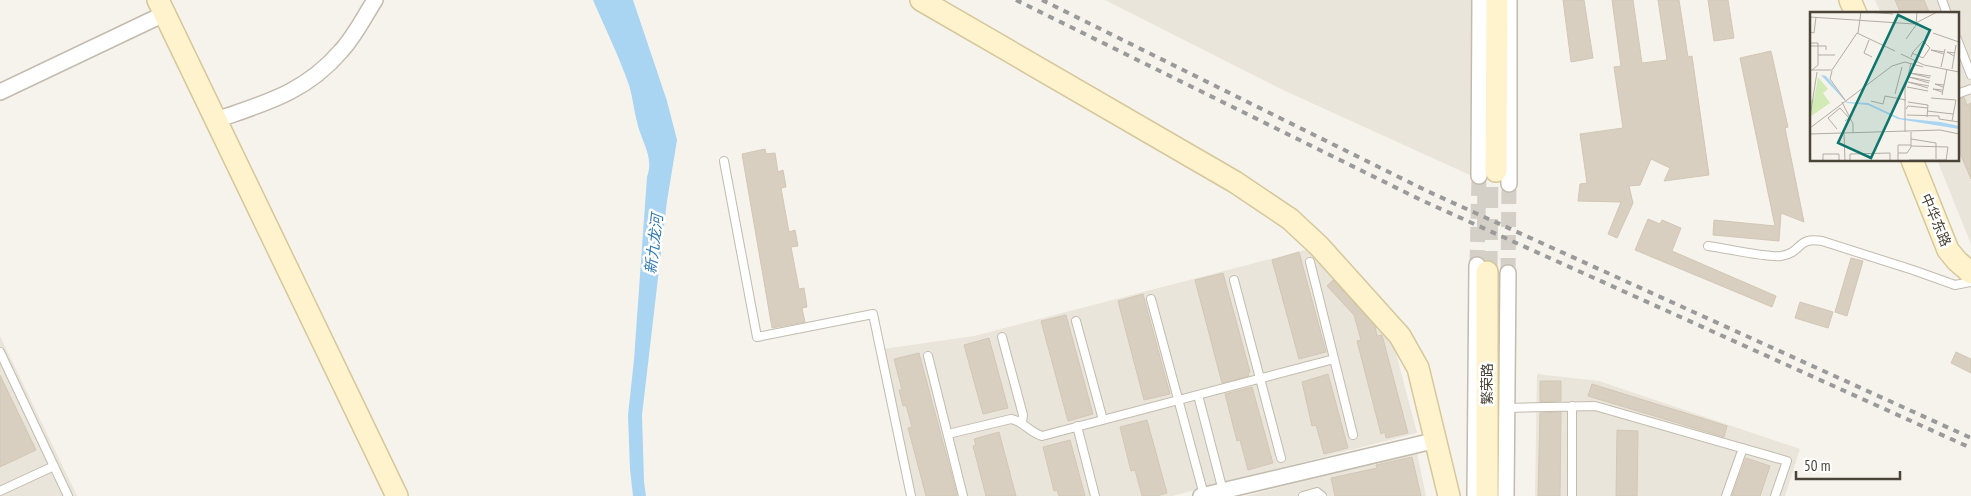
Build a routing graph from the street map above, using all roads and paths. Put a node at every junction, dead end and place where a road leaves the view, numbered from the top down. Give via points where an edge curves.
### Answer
1 (375, 0) edge
2 (921, 0) edge
3 (1480, 0) edge
4 (1489, 0) edge
5 (1497, 0) edge
6 (1510, 0) edge
7 (1850, 0) edge
8 (1942, 0) edge
9 (161, 7) edge
10 (1855, 12) edge
11 (1946, 12) edge
12 (1958, 42) edge
13 (1971, 74) edge
14 (1971, 89) edge
15 (0, 92) edge
16 (1958, 94) edge
17 (216, 120) junction
18 (724, 161) dead end
19 (1912, 161) edge
20 (1493, 175) junction
21 (1708, 246) dead end
22 (1310, 262) dead end
23 (1492, 271) junction
24 (1971, 272) edge
25 (1234, 280) dead end
26 (1971, 282) edge
27 (1151, 299) dead end
28 (1076, 321) dead end
29 (1002, 338) dead end
30 (0, 352) edge
31 (928, 356) dead end
32 (1334, 359) junction
33 (1260, 378) junction
34 (1198, 395) junction
35 (1178, 400) junction
36 (1572, 406) junction
37 (1506, 408) junction
38 (1103, 420) junction
39 (1022, 423) junction
40 (1077, 426) junction
41 (948, 434) junction
42 (1352, 435) dead end
43 (1437, 440) junction
44 (1743, 448) junction
45 (1281, 458) dead end
46 (54, 466) junction
47 (0, 491) edge
48 (1223, 491) junction
49 (68, 496) edge
50 (397, 496) edge
51 (911, 496) edge
52 (963, 496) edge
53 (1095, 496) edge
54 (1202, 496) edge
55 (1303, 496) edge
56 (1322, 496) edge
57 (1449, 496) edge
58 (1474, 496) edge
59 (1487, 496) edge
60 (1495, 496) edge
61 (1506, 496) edge
62 (1572, 496) edge
63 (1726, 496) edge
64 (1775, 496) edge

1 - 17 street via 342,50 302,86
2 - 43 street via 1235,182 1290,219 1349,277 1400,336 1418,368
3 - 20 street
4 - 20 street
5 - 20 street
6 - 20 street
7 - 10 street
8 - 11 lane
9 - 15 street
9 - 17 street
12 - 13 lane
14 - 16 lane
17 - 50 street
18 - 51 lane via 757,338 873,314
19 - 24 street, 中华东路 via 1948,250
21 - 26 lane via 1778,256 1792,253 1809,239 1954,285
22 - 32 lane
23 - 37 street
23 - 58 street
23 - 59 street, 繁荣路
23 - 60 street, 繁荣路
25 - 33 lane
27 - 35 lane
28 - 38 lane
29 - 39 lane via 1023,415
30 - 46 lane
31 - 41 lane
32 - 33 lane
32 - 42 lane
33 - 34 lane
33 - 45 lane
34 - 35 lane
34 - 48 lane
35 - 38 lane
35 - 54 lane
36 - 37 lane
36 - 44 lane via 1595,406
36 - 62 lane
37 - 61 street
38 - 40 lane
39 - 40 lane via 1031,432 1042,436
39 - 41 lane via 1012,419
40 - 53 lane
41 - 52 lane
43 - 48 street
43 - 57 street
44 - 63 lane
44 - 64 lane via 1787,461
46 - 47 lane
46 - 49 lane
48 - 54 street
55 - 56 lane via 1317,492

